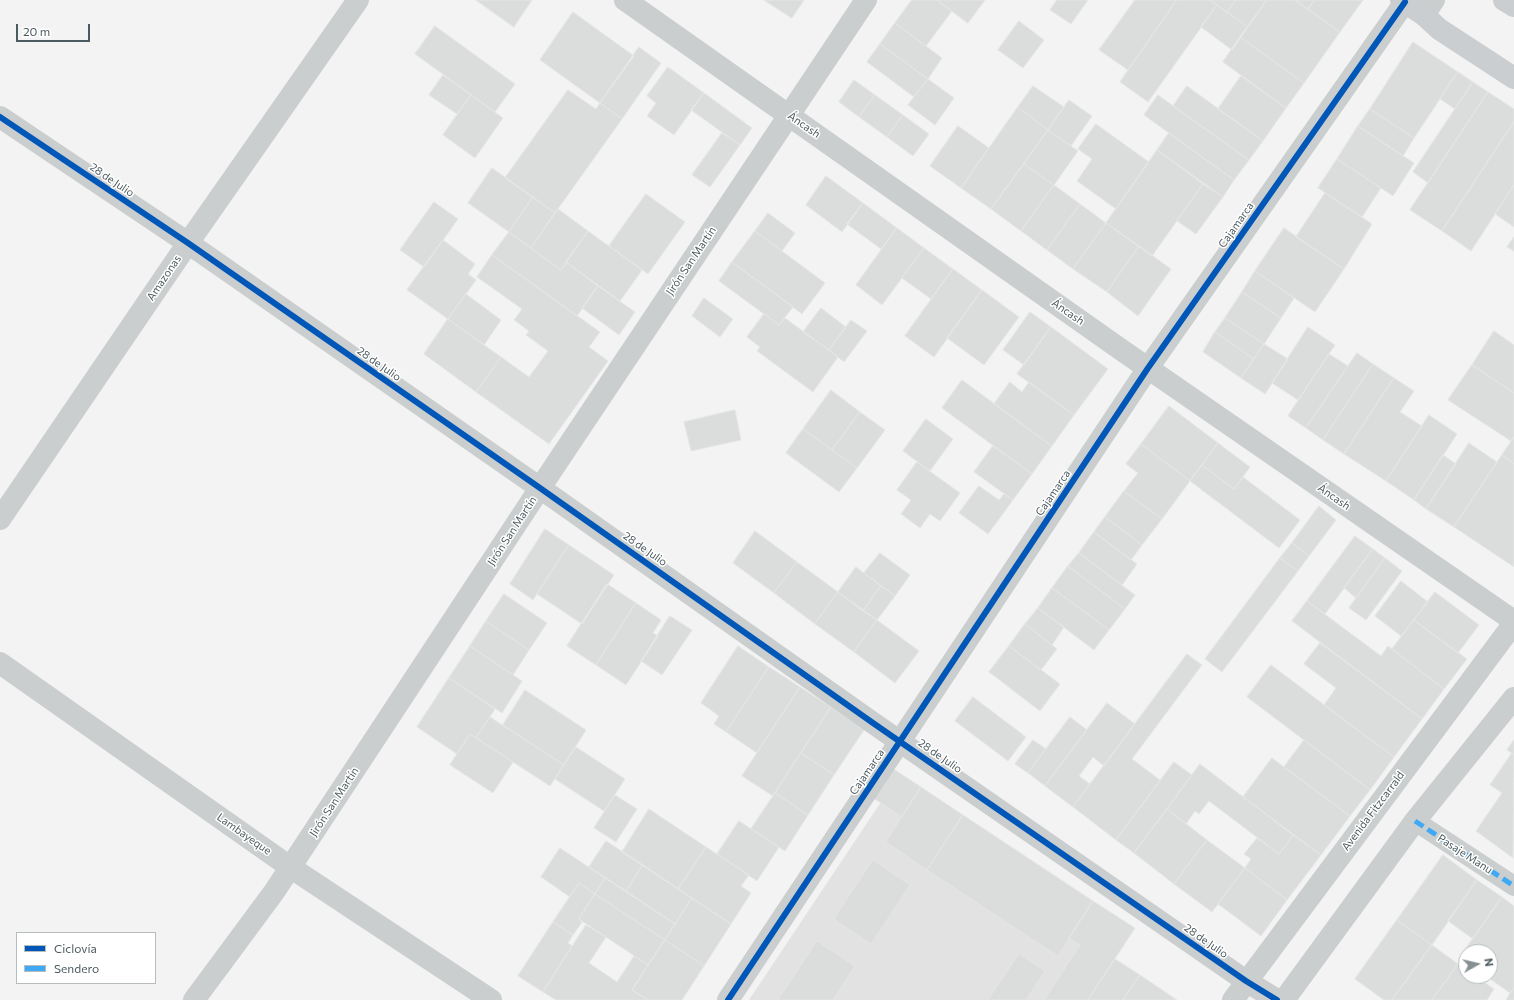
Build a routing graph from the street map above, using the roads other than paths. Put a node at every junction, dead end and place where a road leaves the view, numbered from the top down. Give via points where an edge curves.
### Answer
1 (358, 0) edge
2 (625, 0) edge
3 (866, 0) edge
4 (1504, 0) edge
5 (1403, 1) edge
6 (1514, 6) edge
7 (1429, 8) edge
8 (1514, 78) edge
9 (789, 115) junction
10 (0, 116) edge
11 (188, 244) junction
12 (1148, 368) junction
13 (540, 488) junction
14 (0, 519) edge
15 (1514, 622) edge
16 (0, 663) edge
17 (1514, 698) edge
18 (900, 741) junction
19 (1415, 822) junction
20 (290, 867) junction
21 (1514, 886) edge
22 (1246, 981) junction
23 (194, 1000) edge
24 (491, 1000) edge
25 (728, 1000) edge
26 (1233, 1000) edge
27 (1277, 1000) edge
28 (1284, 1000) edge

1 - 11 street, Amazonas
2 - 9 street, Áncash
3 - 9 street, Jirón San Martín
4 - 6 main road
5 - 7 main road
5 - 12 street, Cajamarca
7 - 8 main road via 1439,29
9 - 12 street, Áncash
9 - 13 street, Jirón San Martín
10 - 11 street, 28 de Julio
11 - 13 street, 28 de Julio
11 - 14 street, Amazonas
12 - 15 street, Áncash
12 - 18 street, Cajamarca
13 - 18 street, 28 de Julio
13 - 20 street, Jirón San Martín
15 - 22 street, Avenida Fitzcarrald
16 - 20 street, Lambayeque
17 - 19 street
18 - 22 street, 28 de Julio
18 - 25 street, Cajamarca
19 - 21 street, Pasaje Manu
19 - 28 street
20 - 23 street, Jirón San Martín
20 - 24 street, Lambayeque
22 - 26 street, Avenida Fitzcarrald
22 - 27 street, 28 de Julio

